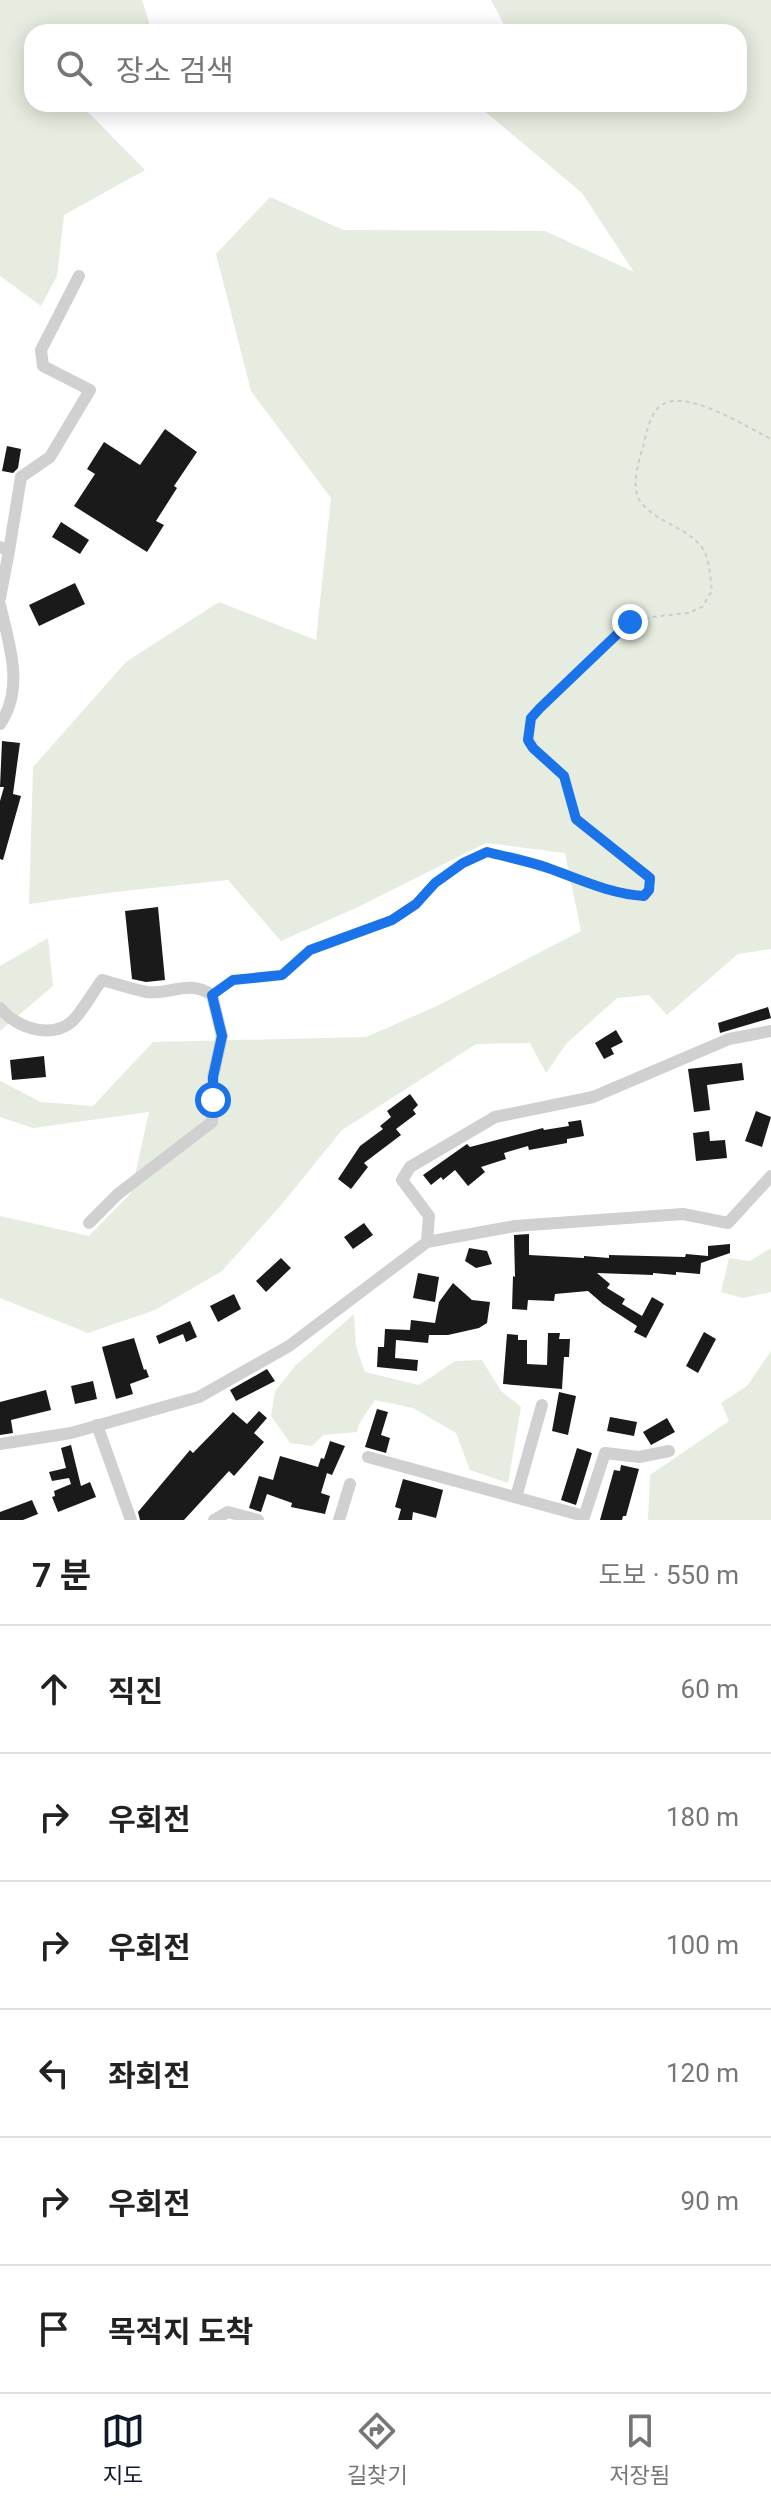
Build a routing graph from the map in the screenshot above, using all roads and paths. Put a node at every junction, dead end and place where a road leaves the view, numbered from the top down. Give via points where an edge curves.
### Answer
1 (79, 276) dead end
2 (771, 439) edge
3 (4, 549) edge
4 (0, 598) edge
5 (0, 605) edge
6 (0, 724) edge
7 (212, 995) junction
8 (0, 1008) edge
9 (771, 1031) edge
10 (771, 1176) edge
11 (89, 1223) dead end
12 (427, 1242) junction
13 (542, 1405) dead end
14 (97, 1425) junction
15 (0, 1444) edge
16 (669, 1451) dead end
17 (368, 1457) dead end
18 (350, 1484) dead end
19 (516, 1497) junction
20 (584, 1518) edge
21 (131, 1520) edge
22 (214, 1520) edge
23 (258, 1520) edge
24 (339, 1520) edge

1 - 3 street via 41,350 43,366 90,390 50,457 21,477
2 - 7 path via 707,406 669,401 658,408 649,424 635,492 641,503 700,544 712,591 702,607 688,613 630,622 531,718 528,740 564,776 576,819 650,878 644,896 487,852 444,876 392,920 310,950 282,975 233,980
3 - 4 street
5 - 6 street via 15,680
7 - 8 street via 179,987 151,992 102,980 76,1018 58,1030 40,1031 11,1021
7 - 11 street via 222,1036 213,1077 212,1122 118,1194
9 - 12 street via 729,1039 593,1097 495,1117 410,1167 402,1180 429,1216
10 - 12 street via 728,1223 683,1214 515,1226
12 - 14 street via 289,1346 199,1397
13 - 19 street
14 - 15 street
14 - 21 street
16 - 20 street via 639,1457 605,1453
17 - 19 street
18 - 24 street
19 - 20 street
22 - 23 street via 228,1512

